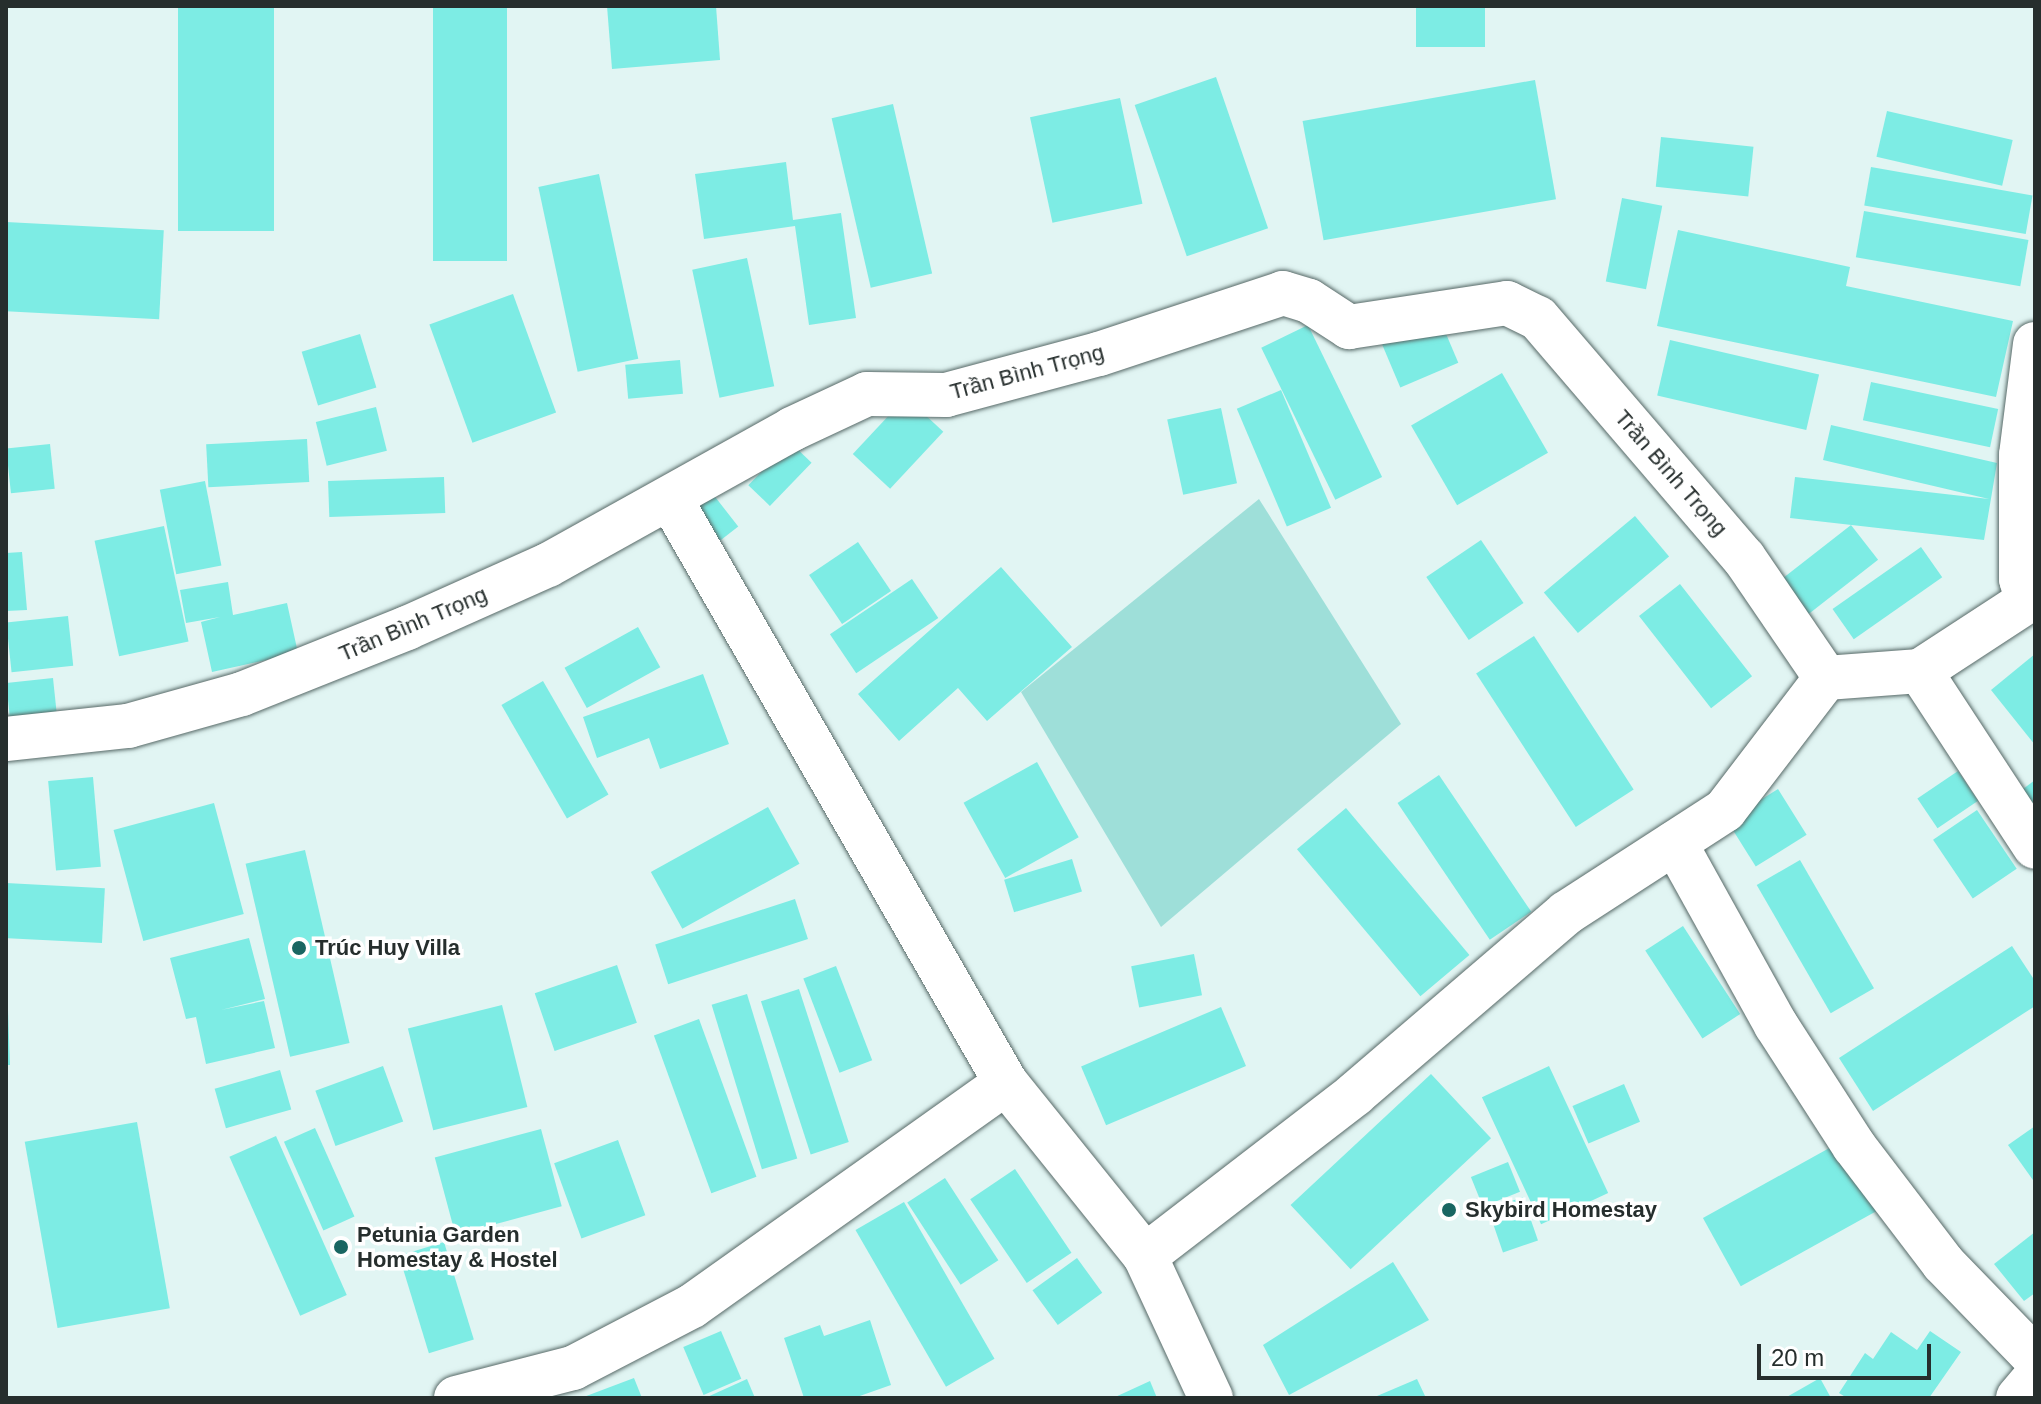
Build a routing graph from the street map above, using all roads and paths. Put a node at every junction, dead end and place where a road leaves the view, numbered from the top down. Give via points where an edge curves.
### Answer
1 (2035, 344) edge
2 (671, 500) junction
3 (2031, 598) edge
4 (1920, 671) junction
5 (1826, 678) junction
6 (6, 739) edge
7 (1675, 843) junction
8 (2035, 847) edge
9 (1006, 1083) junction
10 (1145, 1256) junction
11 (2035, 1358) edge
12 (2035, 1378) edge
13 (456, 1398) edge
14 (1211, 1398) edge
15 (2018, 1398) edge

1 - 3 street via 2021,455 2021,579
2 - 5 street, Trần Bình Trọng via 792,429 867,394 946,395 1099,354 1269,295 1297,295 1329,317 1360,328 1512,304 1555,333 1744,558
2 - 6 street, Trần Bình Trọng via 534,571 242,694 128,726
2 - 9 street
3 - 4 street
4 - 5 street
4 - 8 street
5 - 7 street via 1725,810
7 - 10 street via 1566,913 1355,1094
7 - 11 street via 1776,1025 1854,1146 1943,1263
9 - 10 street
9 - 13 street via 692,1306 573,1368
10 - 14 street
12 - 15 street

